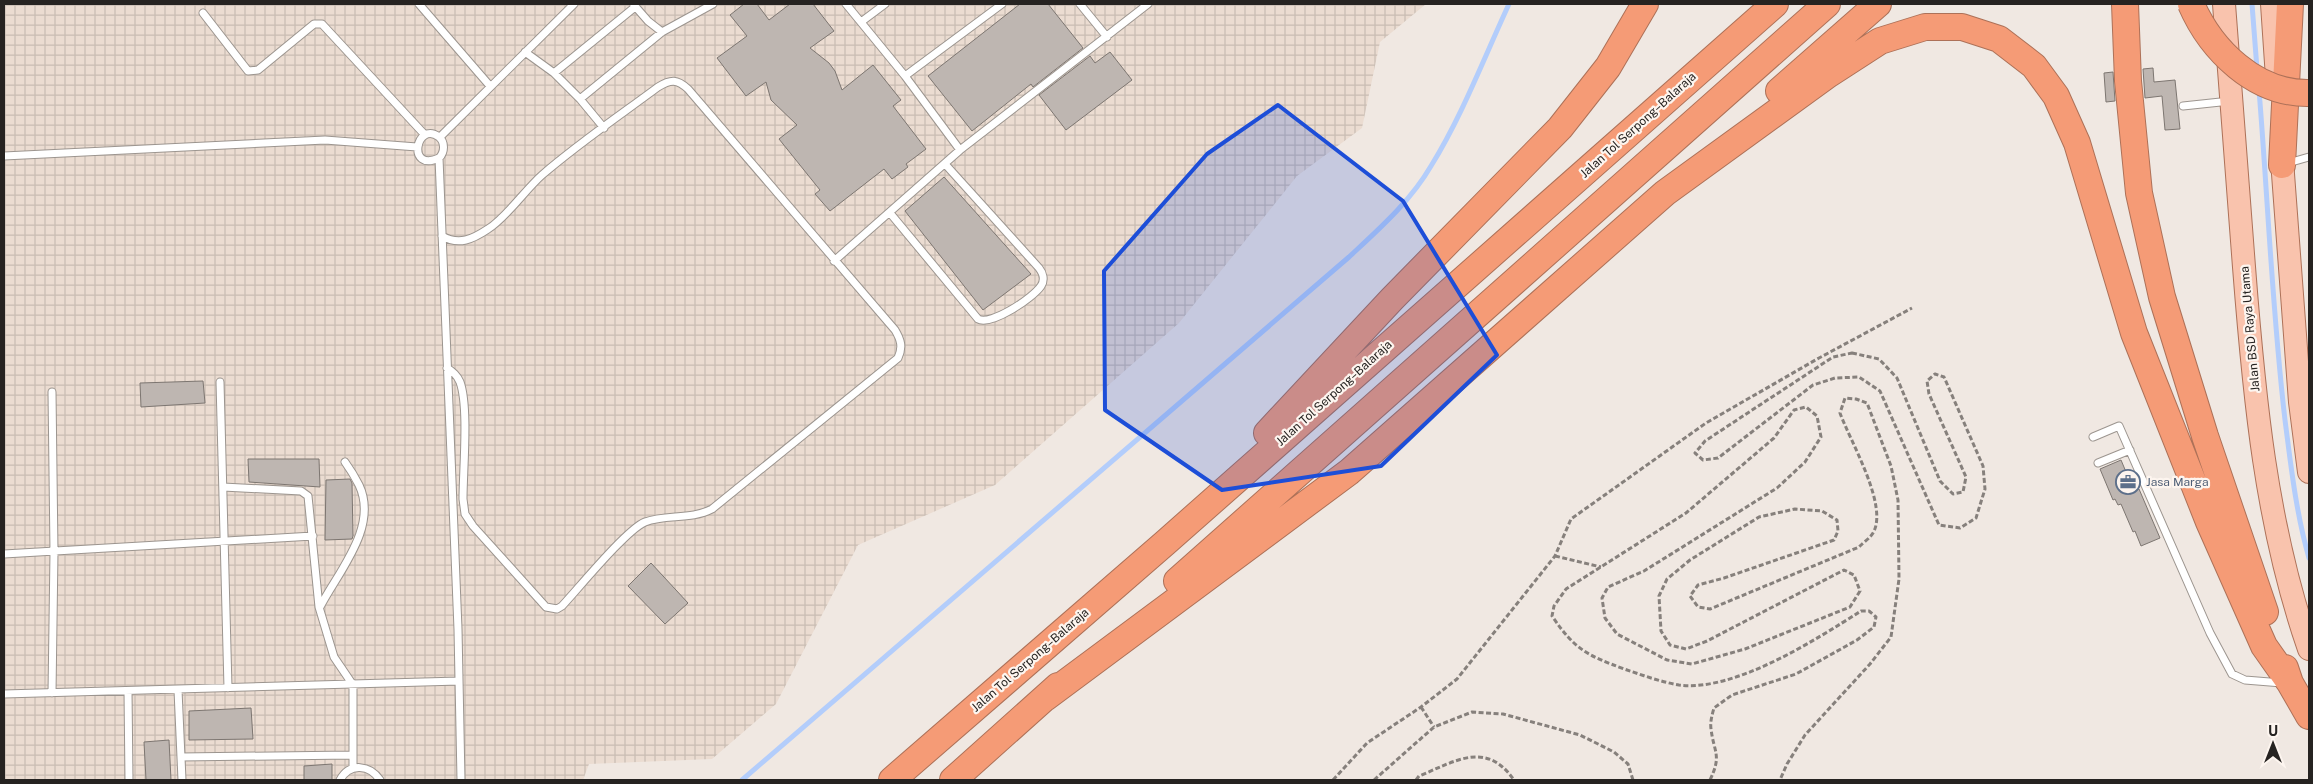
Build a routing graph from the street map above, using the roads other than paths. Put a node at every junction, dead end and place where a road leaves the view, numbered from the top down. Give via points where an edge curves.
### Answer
1 (419, 4) edge
2 (574, 4) edge
3 (713, 4) edge
4 (846, 4) edge
5 (885, 4) edge
6 (1002, 4) edge
7 (1080, 4) edge
8 (1148, 4) edge
9 (1645, 4) edge
10 (1775, 4) edge
11 (1827, 4) edge
12 (1878, 4) edge
13 (2125, 4) edge
14 (2191, 4) edge
15 (2224, 4) edge
16 (2272, 4) edge
17 (2290, 4) edge
18 (634, 6) edge
19 (203, 13) dead end
20 (861, 22) junction
21 (662, 32) junction
22 (1107, 37) junction
23 (525, 52) junction
24 (554, 73) junction
25 (906, 76) junction
26 (490, 86) junction
27 (2309, 93) edge
28 (580, 98) junction
29 (2232, 101) junction
30 (2183, 106) dead end
31 (604, 128) junction
32 (425, 135) junction
33 (440, 137) junction
34 (416, 147) junction
35 (960, 150) junction
36 (4, 156) edge
37 (2309, 156) edge
38 (439, 158) junction
39 (945, 164) junction
40 (2282, 165) junction
41 (1665, 193) junction
42 (890, 213) junction
43 (442, 236) junction
44 (834, 261) junction
45 (447, 368) junction
46 (220, 382) dead end
47 (52, 392) dead end
48 (2093, 437) dead end
49 (2130, 450) junction
50 (345, 462) dead end
51 (2098, 463) dead end
52 (2309, 472) edge
53 (223, 487) junction
54 (313, 536) junction
55 (224, 542) junction
56 (1165, 543) junction
57 (54, 552) junction
58 (4, 554) edge
59 (319, 607) junction
60 (2309, 649) edge
61 (460, 681) junction
62 (2290, 683) junction
63 (352, 685) junction
64 (228, 688) junction
65 (178, 690) junction
66 (128, 692) junction
67 (52, 693) junction
68 (4, 694) edge
69 (1045, 698) junction
70 (2309, 716) edge
71 (352, 756) junction
72 (181, 757) junction
73 (352, 768) junction
74 (129, 780) edge
75 (182, 780) edge
76 (340, 780) edge
77 (380, 780) edge
78 (461, 780) edge
79 (892, 780) edge
80 (953, 780) edge

1 - 26 lane
2 - 23 lane
3 - 21 lane
4 - 20 lane
5 - 20 lane
6 - 25 lane
7 - 22 lane
8 - 22 lane
9 - 56 highway via 1608,67 1560,128 1392,299
10 - 56 highway, Jalan Tol Serpong–Balaraja
11 - 69 highway
12 - 41 highway
13 - 62 highway via 2128,81 2139,193 2162,297 2205,436
14 - 27 highway, bridge via 2213,44 2238,67 2267,84
15 - 29 main road, Jalan BSD Raya Utama
16 - 40 main road
17 - 40 highway
18 - 21 lane
18 - 24 lane
19 - 32 lane via 251,72 258,70 314,24 322,24
20 - 25 lane
21 - 28 lane
22 - 35 lane
23 - 24 lane
23 - 26 lane
24 - 28 lane
25 - 35 lane
26 - 33 lane
28 - 31 lane
29 - 30 lane
29 - 60 main road, Jalan BSD Raya Utama via 2250,340 2264,472 2294,605
31 - 43 lane via 576,146 540,177 490,228 464,241
31 - 44 lane via 666,82 682,83
32 - 33 lane
32 - 34 lane
33 - 38 lane via 444,144
34 - 36 lane via 325,140
34 - 38 lane via 424,160
35 - 39 lane
37 - 40 lane
38 - 43 lane
39 - 42 lane
39 - 42 lane via 1043,273 1037,290 1012,310 994,319 978,319
40 - 52 main road via 2300,402
41 - 62 highway via 1829,74 1880,42 1925,27 1962,27 1999,40 2034,66 2056,96 2073,135 2134,333 2205,513 2264,646
41 - 69 highway via 1349,472
42 - 44 lane
43 - 45 lane
44 - 45 lane via 894,330 902,347 898,358 712,509 694,516 654,520 636,527 557,608 546,607 465,514 464,405 456,374
45 - 61 lane
46 - 53 lane
47 - 57 lane
48 - 49 lane via 2119,426
49 - 51 lane
49 - 62 lane via 2210,633 2232,674 2245,680
50 - 59 lane via 360,486 364,501 361,530 351,554
53 - 54 lane via 306,493 310,501
53 - 55 lane
54 - 55 lane
54 - 59 lane
55 - 57 lane
55 - 64 lane
56 - 79 highway, Jalan Tol Serpong–Balaraja
57 - 58 lane
57 - 67 lane
59 - 63 lane via 334,657
61 - 63 lane
61 - 78 lane
62 - 70 highway
63 - 64 lane
63 - 71 lane
64 - 65 lane
65 - 66 lane
65 - 72 lane
66 - 67 lane
66 - 74 lane
67 - 68 lane
69 - 80 highway
71 - 72 lane
71 - 73 lane
72 - 75 lane
73 - 76 lane
73 - 77 lane via 364,767 375,772

